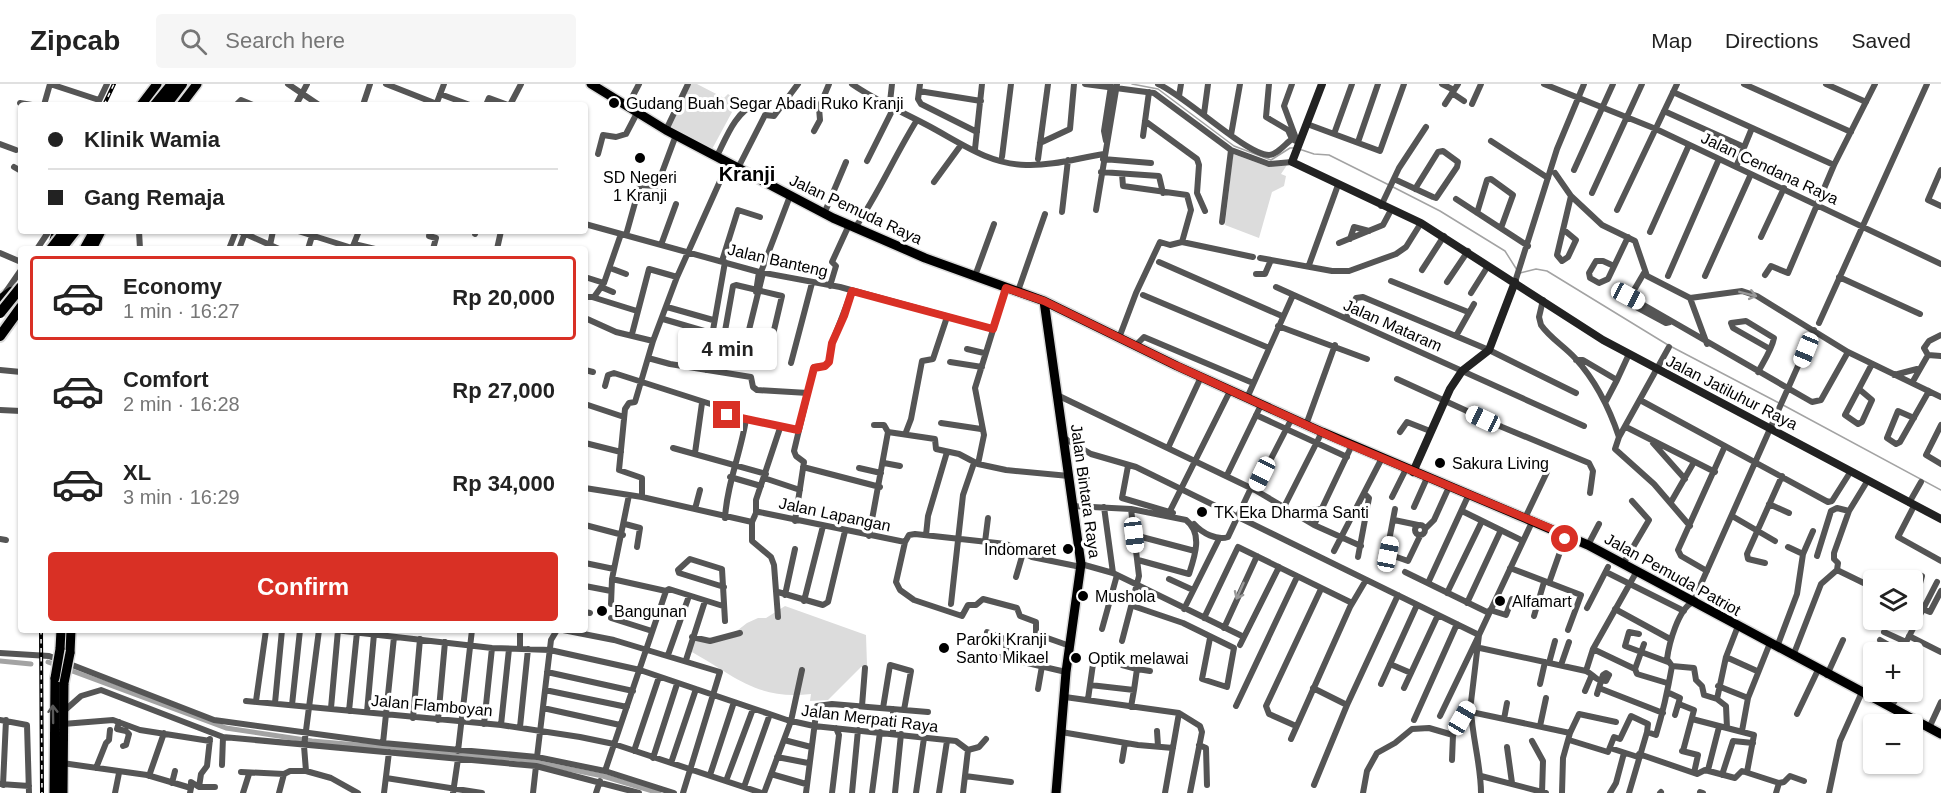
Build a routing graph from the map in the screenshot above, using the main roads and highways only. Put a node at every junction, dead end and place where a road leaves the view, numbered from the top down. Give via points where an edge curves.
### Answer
1 (172, 84) edge
2 (182, 84) edge
3 (197, 84) edge
4 (591, 84) edge
5 (155, 86) edge
6 (143, 102) edge
7 (158, 102) edge
8 (168, 102) edge
9 (183, 102) edge
10 (63, 234) edge
11 (73, 234) edge
12 (99, 234) edge
13 (53, 246) edge
14 (63, 246) edge
15 (89, 246) edge
16 (18, 291) edge
17 (18, 294) edge
18 (1, 299) edge
19 (18, 301) edge
20 (1044, 301) junction
21 (18, 311) edge
22 (0, 313) edge
23 (0, 325) edge
24 (0, 336) edge
25 (1119, 338) joint
26 (61, 633) edge
27 (71, 633) edge
28 (1863, 692) edge
29 (1886, 702) edge
30 (1941, 734) edge
31 (58, 763) junction
32 (54, 793) edge
33 (63, 793) edge
34 (1056, 793) edge

1 - 7 highway
2 - 8 highway
3 - 9 main road
4 - 20 main road, Jalan Pemuda Raya via 824,214
5 - 6 main road
10 - 13 highway, bridge
11 - 14 highway, bridge
12 - 15 main road
16 - 22 highway, bridge
17 - 18 highway via 15,291
19 - 23 highway
20 - 25 main road, Jalan Pemuda Raya
20 - 34 main road, Jalan Bintara Raya via 1081,566 1066,672
21 - 24 highway
25 - 28 main road, Jalan Pemuda Patriot via 1410,471 1588,544
31 -> 26 main road, bridge via 55,678
27 - 31 main road, bridge
29 - 30 main road, Jalan Pemuda Patriot
31 - 32 main road
31 - 33 main road

